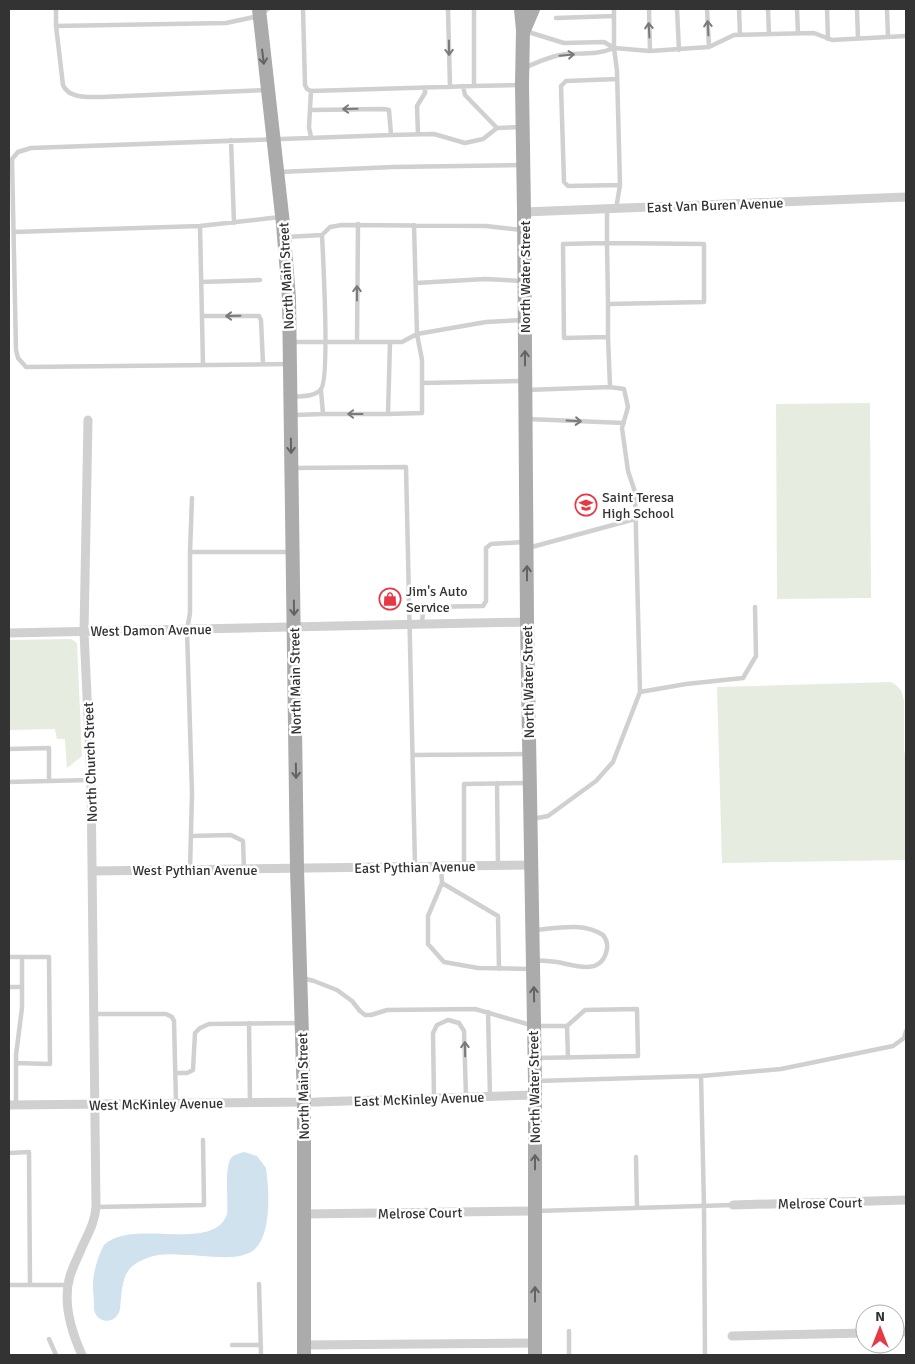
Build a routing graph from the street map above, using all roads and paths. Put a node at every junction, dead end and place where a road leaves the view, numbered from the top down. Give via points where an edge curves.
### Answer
1 (56, 9) edge
2 (303, 9) edge
3 (448, 9) edge
4 (474, 9) edge
5 (521, 9) edge
6 (533, 9) edge
7 (614, 9) edge
8 (648, 9) edge
9 (677, 9) edge
10 (708, 9) edge
11 (739, 9) edge
12 (768, 9) edge
13 (797, 9) edge
14 (827, 9) edge
15 (857, 9) edge
16 (887, 9) edge
17 (262, 11) edge
18 (614, 16) junction
19 (556, 18) dead end
20 (56, 26) junction
21 (523, 30) junction
22 (769, 34) junction
23 (798, 34) junction
24 (740, 35) junction
25 (906, 36) edge
26 (888, 37) junction
27 (858, 38) junction
28 (828, 39) junction
29 (709, 46) junction
30 (614, 48) junction
31 (679, 50) junction
32 (650, 51) junction
33 (522, 69) junction
34 (617, 79) junction
35 (522, 85) junction
36 (463, 86) junction
37 (474, 86) junction
38 (450, 87) junction
39 (426, 88) junction
40 (268, 90) junction
41 (311, 91) junction
42 (311, 110) junction
43 (522, 127) junction
44 (496, 128) junction
45 (391, 134) junction
46 (418, 134) junction
47 (311, 137) junction
48 (274, 138) junction
49 (231, 140) junction
50 (523, 165) junction
51 (277, 172) junction
52 (620, 185) junction
53 (906, 197) edge
54 (612, 209) junction
55 (524, 212) junction
56 (283, 217) junction
57 (234, 222) junction
58 (358, 224) junction
59 (414, 225) junction
60 (200, 226) junction
61 (524, 231) junction
62 (14, 232) junction
63 (322, 235) junction
64 (284, 238) junction
65 (607, 243) junction
66 (260, 280) dead end
67 (525, 281) junction
68 (201, 282) junction
69 (416, 283) junction
70 (608, 304) junction
71 (202, 316) junction
72 (525, 320) junction
73 (417, 334) junction
74 (608, 337) junction
75 (290, 342) junction
76 (326, 342) junction
77 (357, 342) junction
78 (390, 342) junction
79 (263, 364) junction
80 (290, 364) junction
81 (203, 365) junction
82 (422, 383) junction
83 (525, 386) junction
84 (610, 387) junction
85 (321, 390) junction
86 (291, 397) junction
87 (323, 414) junction
88 (388, 414) junction
89 (291, 415) junction
90 (526, 418) junction
91 (88, 420) dead end
92 (624, 423) junction
93 (292, 468) junction
94 (192, 498) dead end
95 (635, 519) junction
96 (526, 545) junction
97 (190, 552) junction
98 (293, 552) junction
99 (755, 607) dead end
100 (527, 622) junction
101 (410, 625) junction
102 (422, 625) junction
103 (294, 628) junction
104 (187, 630) junction
105 (84, 632) junction
106 (9, 633) edge
107 (640, 692) junction
108 (9, 749) edge
109 (530, 754) junction
110 (412, 755) junction
111 (91, 780) junction
112 (49, 781) junction
113 (9, 782) edge
114 (497, 783) junction
115 (530, 783) junction
116 (531, 819) junction
117 (191, 836) junction
118 (532, 865) junction
119 (464, 866) junction
120 (498, 866) junction
121 (415, 867) junction
122 (441, 867) junction
123 (298, 869) junction
124 (190, 870) junction
125 (244, 870) junction
126 (92, 871) junction
127 (442, 883) junction
128 (533, 930) junction
129 (9, 957) edge
130 (22, 957) junction
131 (533, 964) junction
132 (499, 969) junction
133 (300, 978) junction
134 (9, 987) edge
135 (22, 987) junction
136 (448, 1009) junction
137 (488, 1012) junction
138 (94, 1014) junction
139 (448, 1020) junction
140 (249, 1023) junction
141 (302, 1023) junction
142 (534, 1026) junction
143 (567, 1026) junction
144 (906, 1031) edge
145 (534, 1058) junction
146 (568, 1058) junction
147 (16, 1063) junction
148 (175, 1073) junction
149 (701, 1076) junction
150 (535, 1081) junction
151 (535, 1095) junction
152 (466, 1097) junction
153 (490, 1097) junction
154 (434, 1098) junction
155 (304, 1102) junction
156 (176, 1103) junction
157 (250, 1103) junction
158 (94, 1104) junction
159 (12, 1105) edge
160 (203, 1140) dead end
161 (9, 1153) edge
162 (636, 1157) dead end
163 (906, 1200) edge
164 (733, 1205) joint
165 (704, 1206) junction
166 (96, 1207) junction
167 (637, 1208) junction
168 (535, 1211) junction
169 (304, 1214) junction
170 (30, 1284) junction
171 (259, 1284) dead end
172 (9, 1285) edge
173 (69, 1285) junction
174 (569, 1331) dead end
175 (855, 1333) edge
176 (732, 1336) dead end
177 (49, 1339) dead end
178 (232, 1344) dead end
179 (261, 1345) junction
180 (535, 1349) edge
181 (304, 1350) edge
182 (56, 1355) edge
183 (82, 1355) edge
184 (261, 1355) edge
185 (569, 1355) edge
186 (704, 1355) edge

1 - 20 lane
2 - 41 lane via 305,85
3 -> 38 lane
4 - 37 lane
5 - 21 main road, North Water Street
6 - 21 main road
7 - 18 lane
32 -> 8 lane
9 - 31 lane
29 -> 10 lane
11 - 24 lane
12 - 22 lane
13 - 23 lane
14 - 28 lane
15 - 27 lane
16 - 26 lane
17 - 20 lane via 226,23
17 -> 40 main road, North Main Street
18 - 19 lane
18 - 30 lane
20 - 40 lane via 63,85 66,91 84,98
21 - 30 lane via 564,43 604,42
21 - 33 main road, North Water Street
22 - 23 lane
22 - 24 lane
23 - 28 lane via 814,33
24 - 29 lane
25 - 26 lane
26 - 27 lane
27 - 28 lane
29 - 31 lane
30 - 32 lane
33 -> 30 lane via 549,57 604,53
30 - 34 lane
31 - 32 lane
33 - 35 main road, North Water Street
34 - 52 lane
34 - 52 lane via 566,82 561,86 564,182 568,186
35 - 37 lane
35 - 43 main road, North Water Street
36 - 37 lane
36 - 38 lane
36 - 44 lane via 465,95
38 - 39 lane
39 - 41 lane
39 - 46 lane via 417,106
40 - 48 main road, North Main Street
41 - 42 lane
45 -> 42 lane via 389,110 384,108
42 - 47 lane
43 - 44 lane
43 - 50 main road, North Water Street
44 - 46 lane via 491,134 473,142
45 - 46 lane
45 - 47 lane
47 - 48 lane
48 - 49 lane
48 - 51 main road, North Main Street
49 - 57 lane
49 - 62 lane via 31,148 18,152 12,159
50 - 51 lane
50 - 55 main road, North Water Street
51 - 56 main road, North Main Street
52 - 54 lane
53 - 54 street, East Van Buren Avenue
54 - 55 street, East Van Buren Avenue
54 - 65 lane
55 - 61 main road, North Water Street
56 - 57 lane
56 - 64 main road, North Main Street
57 - 60 lane
58 - 59 lane
58 - 63 lane via 330,227
77 -> 58 lane
59 - 61 lane via 486,226
59 - 69 lane
60 - 62 lane
60 - 68 lane
61 - 67 main road, North Water Street
62 - 81 lane via 16,350 26,367
63 - 64 lane
63 - 76 lane
64 - 75 main road, North Main Street
65 - 70 lane
65 - 70 lane via 704,244 704,302
65 - 74 lane via 564,244 564,338
66 - 68 lane
67 - 69 lane via 485,279
67 - 72 main road, North Water Street
68 - 71 lane
69 - 73 lane
70 - 74 lane
79 -> 71 lane via 262,320 258,316
71 - 81 lane
72 - 73 lane via 486,322
83 -> 72 main road, North Water Street
73 - 78 lane via 402,342
73 - 82 lane
74 - 84 lane
75 - 76 lane
75 - 80 main road, North Main Street
76 - 77 lane
76 - 85 lane
77 - 78 lane
78 - 88 lane
79 - 80 lane
79 - 81 lane
80 - 86 main road, North Main Street
82 - 83 lane
82 - 88 lane via 422,414
83 - 84 lane
83 - 90 main road, North Water Street
84 - 92 lane via 624,389 628,407
85 - 86 lane via 314,395
85 - 87 lane
86 - 89 main road, North Main Street
88 -> 87 lane
87 - 89 lane
89 -> 93 main road, North Main Street
90 -> 92 lane
90 - 96 main road, North Water Street
91 - 105 street, North Church Street
92 - 95 lane via 628,471 635,492
93 - 98 main road, North Main Street
93 - 101 lane via 406,467
94 - 97 lane
95 - 96 lane
95 - 107 lane
100 -> 96 main road, North Water Street
96 - 102 lane via 491,544 486,548 486,601 483,606 428,608 423,610
97 - 98 lane
97 - 104 lane
98 -> 103 main road, North Main Street
99 - 107 lane via 756,656 742,678
100 - 102 street, West Damon Avenue
100 - 109 main road, North Water Street
101 - 102 street, West Damon Avenue
101 - 103 street, West Damon Avenue
101 - 110 lane
103 - 104 street, West Damon Avenue
103 -> 123 main road, North Main Street
104 - 105 street, West Damon Avenue
104 - 117 lane
105 - 106 street, West Damon Avenue
105 - 111 street, North Church Street
107 - 116 lane via 613,762 596,781 548,816
108 - 112 lane via 49,748
109 - 110 lane
109 - 115 main road, North Water Street
110 - 121 lane
111 - 112 lane
111 - 126 street, North Church Street
112 - 113 lane
114 - 115 lane
114 - 119 lane via 464,784
114 - 120 lane
115 - 116 main road, North Water Street
116 - 118 main road, North Water Street
117 - 124 lane
117 - 125 lane via 231,836 243,841
118 - 120 street, East Pythian Avenue
118 - 128 main road, North Water Street
119 - 120 street, East Pythian Avenue
119 - 122 street, East Pythian Avenue
121 - 122 street, East Pythian Avenue
121 - 123 street, East Pythian Avenue
122 - 127 lane
123 - 125 street, West Pythian Avenue
123 - 133 main road, North Main Street
124 - 125 street, West Pythian Avenue
124 - 126 street, West Pythian Avenue
126 - 138 street, North Church Street
127 - 132 lane via 498,916
127 - 132 lane via 428,916 428,944 444,962
128 - 131 main road, North Water Street
128 - 131 lane via 589,928 603,935 607,945 602,960 589,967 560,962
129 - 130 lane
130 - 135 lane
130 - 147 lane via 49,957 50,1064
131 - 132 lane
142 -> 131 main road, North Water Street
133 - 136 lane via 337,990 366,1015 387,1010
133 - 141 main road, North Main Street
134 - 135 lane
135 - 147 lane
136 - 137 lane
136 - 139 lane
137 - 142 lane
137 - 153 lane
138 - 148 lane via 166,1014 172,1017
138 - 158 street, North Church Street
152 -> 139 lane via 464,1031 459,1023
139 - 154 lane via 436,1025 433,1033
140 - 141 lane
140 - 148 lane via 209,1024 200,1028 195,1033 193,1070
140 - 157 lane
141 - 155 main road, North Main Street
142 - 143 lane
142 - 145 main road, North Water Street
143 - 146 lane
143 - 146 lane via 584,1010 637,1009 638,1056
144 - 149 lane via 904,1038 893,1046 781,1069
145 - 146 lane
145 - 150 main road, North Water Street
147 - 159 lane
148 - 156 lane
149 - 150 lane
149 - 165 lane
150 - 151 main road, North Water Street
151 - 153 street, East McKinley Avenue
168 -> 151 main road, North Water Street
152 - 153 street, East McKinley Avenue
152 - 154 street, East McKinley Avenue
154 - 155 street, East McKinley Avenue
155 - 157 street, West McKinley Avenue
155 - 169 main road, North Main Street
156 - 157 street, West McKinley Avenue
156 - 158 street, West McKinley Avenue
158 - 159 street, West McKinley Avenue
158 - 166 street, North Church Street
160 - 166 lane via 204,1205
161 - 170 lane via 29,1152
162 - 167 lane
163 - 164 street, Melrose Court
164 - 165 lane
165 - 167 lane
165 - 186 lane
166 - 173 street, North Church Street
167 - 168 lane
168 - 169 street, Melrose Court
180 -> 168 main road, North Water Street
169 - 181 main road, North Main Street
170 - 172 lane
170 - 173 lane
171 - 179 lane
173 - 183 street, North Church Street via 69,1318
174 - 185 lane
175 - 176 street
177 - 182 lane
178 - 179 lane
179 - 184 lane
180 - 181 street

